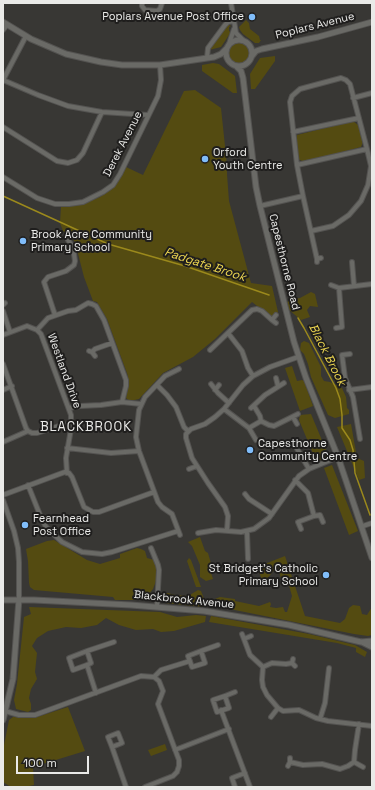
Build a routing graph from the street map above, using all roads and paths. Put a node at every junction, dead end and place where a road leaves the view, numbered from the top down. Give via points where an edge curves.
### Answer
1 (142, 3) edge
2 (162, 3) edge
3 (231, 3) edge
4 (234, 21) junction
5 (5, 23) edge
6 (371, 24) edge
7 (234, 27) junction
8 (3, 30) edge
9 (26, 36) junction
10 (242, 40) junction
11 (248, 44) junction
12 (228, 46) junction
13 (262, 49) junction
14 (214, 56) junction
15 (252, 56) junction
16 (207, 58) junction
17 (229, 63) junction
18 (248, 63) junction
19 (160, 65) junction
20 (237, 67) junction
21 (243, 78) junction
22 (3, 80) edge
23 (372, 93) edge
24 (354, 98) junction
25 (102, 112) junction
26 (148, 115) junction
27 (359, 118) junction
28 (3, 127) edge
29 (293, 132) junction
30 (367, 149) junction
31 (297, 165) junction
32 (3, 177) edge
33 (303, 196) junction
34 (260, 206) junction
35 (311, 231) junction
36 (68, 240) dead end
37 (73, 248) junction
38 (64, 250) dead end
39 (319, 259) dead end
40 (358, 266) dead end
41 (372, 284) edge
42 (331, 285) dead end
43 (354, 286) junction
44 (338, 288) junction
45 (3, 311) edge
46 (55, 315) junction
47 (276, 315) dead end
48 (272, 320) junction
49 (276, 323) dead end
50 (336, 328) dead end
51 (37, 330) junction
52 (10, 332) junction
53 (228, 333) junction
54 (3, 335) edge
55 (112, 343) junction
56 (210, 350) dead end
57 (92, 353) dead end
58 (350, 354) dead end
59 (298, 357) junction
60 (3, 364) edge
61 (179, 369) dead end
62 (253, 376) junction
63 (276, 378) dead end
64 (284, 383) dead end
65 (211, 384) dead end
66 (157, 385) junction
67 (219, 385) dead end
68 (12, 386) junction
69 (278, 386) junction
70 (372, 387) edge
71 (3, 390) edge
72 (215, 390) junction
73 (349, 390) junction
74 (122, 402) junction
75 (229, 403) junction
76 (141, 404) junction
77 (69, 408) junction
78 (224, 409) junction
79 (298, 414) dead end
80 (293, 417) junction
81 (261, 421) junction
82 (71, 424) junction
83 (296, 424) dead end
84 (249, 428) junction
85 (188, 431) junction
86 (28, 432) junction
87 (360, 439) dead end
88 (256, 440) dead end
89 (3, 442) edge
90 (296, 447) dead end
91 (67, 448) junction
92 (140, 451) junction
93 (338, 457) junction
94 (197, 466) junction
95 (189, 469) dead end
96 (309, 469) junction
97 (67, 472) junction
98 (296, 480) junction
99 (28, 485) junction
100 (154, 492) junction
101 (3, 494) edge
102 (245, 494) dead end
103 (3, 500) edge
104 (263, 500) dead end
105 (260, 505) junction
106 (272, 514) junction
107 (314, 516) junction
108 (323, 522) dead end
109 (372, 523) edge
110 (362, 526) junction
111 (300, 529) dead end
112 (227, 530) junction
113 (247, 532) junction
114 (198, 533) dead end
115 (150, 548) dead end
116 (372, 558) edge
117 (248, 559) dead end
118 (3, 600) edge
119 (19, 600) junction
120 (157, 606) junction
121 (251, 636) dead end
122 (372, 641) edge
123 (114, 642) dead end
124 (361, 642) junction
125 (218, 645) dead end
126 (372, 648) edge
127 (87, 651) junction
128 (201, 651) junction
129 (190, 661) junction
130 (293, 662) dead end
131 (87, 665) junction
132 (263, 667) junction
133 (329, 668) dead end
134 (154, 677) junction
135 (235, 692) dead end
136 (96, 693) junction
137 (225, 696) junction
138 (278, 708) junction
139 (221, 710) junction
140 (5, 711) junction
141 (271, 716) dead end
142 (320, 719) junction
143 (3, 720) edge
144 (359, 724) junction
145 (372, 726) edge
146 (229, 729) junction
147 (112, 748) dead end
148 (175, 750) junction
149 (289, 762) dead end
150 (354, 762) junction
151 (363, 767) dead end
152 (245, 773) junction
153 (126, 787) edge
154 (145, 787) edge
155 (235, 787) edge
156 (250, 787) edge

1 - 2 street via 145,10 157,11
3 - 4 street
4 - 7 street
4 - 16 street via 225,25 208,48
5 - 8 street
5 - 9 street
6 - 13 street, Poplars Avenue
7 - 10 street via 237,36
7 - 12 street
9 - 19 street via 66,54 101,62
9 - 22 street
10 - 11 street
10 - 12 street via 235,40
11 - 13 street
11 - 15 street
12 - 14 street via 221,54
12 - 17 street via 226,56
13 - 15 street, Poplars Avenue
14 - 16 street
14 - 17 street
15 - 18 street
16 - 19 street
17 - 20 street
18 - 20 street
18 - 21 street, Capesthorne Road
19 - 26 street, Derek Avenue via 159,92
20 - 21 street, Capesthorne Road
21 - 34 street, Capesthorne Road
22 - 25 street via 68,106
23 - 24 street
24 - 27 street
24 - 29 street via 350,84 341,78 300,89 294,93 290,102
25 - 26 street
25 - 28 street via 83,154 77,160 68,163 57,160
26 - 32 street, Derek Avenue via 117,180 108,189 89,200 69,204 49,203
27 - 29 street
27 - 30 street
29 - 31 street
30 - 31 street
30 - 35 street via 371,166 368,185 361,201 349,215 333,226
31 - 33 street
33 - 34 street
33 - 35 street
34 - 59 street, Capesthorne Road
35 - 39 street
36 - 37 street
37 - 38 street
37 - 46 street via 74,265 48,276 44,282
40 - 43 street via 352,264
41 - 43 street
42 - 44 street
43 - 44 street
44 - 50 street via 342,327
45 - 52 street
46 - 51 street
46 - 55 street via 92,304 103,317
47 - 48 street
48 - 49 street
48 - 53 street via 262,311 252,310
51 - 52 street, Westland Drive via 27,326
51 - 77 street, Westland Drive via 42,334
52 - 54 street, Westland Drive
53 - 56 street
53 - 62 street via 242,351
55 - 57 street via 95,349
55 - 74 street via 126,383
58 - 73 street via 342,355 344,378
59 - 62 street
59 - 93 street, Capesthorne Road
60 - 68 street
61 - 66 street via 170,372
62 - 75 street
63 - 69 street
64 - 69 street
65 - 72 street
66 - 76 street
66 - 85 street via 176,407
67 - 72 street
68 - 71 street
68 - 86 street
69 - 81 street via 252,407
70 - 73 street
72 - 75 street
73 - 87 street via 353,397
74 - 76 street
74 - 77 street
75 - 78 street
76 - 92 street via 136,437
77 - 82 street, Westland Drive
78 - 84 street
78 - 85 street via 205,424
79 - 80 street
80 - 81 street via 274,426
80 - 83 street
81 - 84 street
82 - 86 street via 37,434
82 - 91 street, Westland Drive
84 - 88 street
85 - 94 street via 186,438
86 - 89 street
90 - 96 street
91 - 92 street via 111,453
91 - 97 street, Westland Drive
92 - 100 street
93 - 96 street
93 - 110 street, Capesthorne Road
94 - 95 street
94 - 112 street via 226,507
96 - 98 street
97 - 99 street
97 - 100 street via 72,477 82,505 93,512
98 - 106 street
98 - 107 street via 308,493
99 - 100 street via 46,527 62,542 82,552 102,554 179,533 172,514 160,504
99 - 101 street
102 - 105 street
103 - 119 street via 18,548
104 - 105 street
105 - 106 street
106 - 113 street via 260,526
107 - 108 street via 320,515
107 - 111 street via 298,522
109 - 110 street
110 - 116 street, Capesthorne Road
112 - 113 street
112 - 114 street
113 - 117 street
115 - 120 street via 159,570
118 - 119 street, Blackbrook Avenue
119 - 120 street, Blackbrook Avenue
119 - 140 street via 13,679
120 - 124 street, Blackbrook Avenue via 289,625
121 - 132 street via 243,636 250,655
122 - 124 street, Blackbrook Avenue
123 - 127 street
124 - 126 street, Blackbrook Avenue
125 - 128 street
127 - 131 street via 91,663
127 - 131 street via 69,658 73,670
128 - 129 street via 188,656
128 - 129 street via 205,663 192,668
129 - 134 street via 161,670
130 - 132 street via 272,663
131 - 136 street
132 - 138 street via 263,687
133 - 142 street via 325,703
134 - 136 street via 141,676
134 - 148 street via 163,691 158,704
135 - 137 street
136 - 140 street via 31,716
137 - 139 street via 229,708
137 - 139 street via 213,700 217,712
138 - 141 street
138 - 142 street via 283,711 299,710
139 - 146 street
140 - 143 street
142 - 144 street
144 - 145 street
144 - 150 street
146 - 148 street
146 - 152 street
147 - 153 street
148 - 154 street via 179,763 175,774
149 - 150 street via 303,765 322,764 340,769
150 - 151 street
152 - 155 street via 232,778
152 - 156 street

